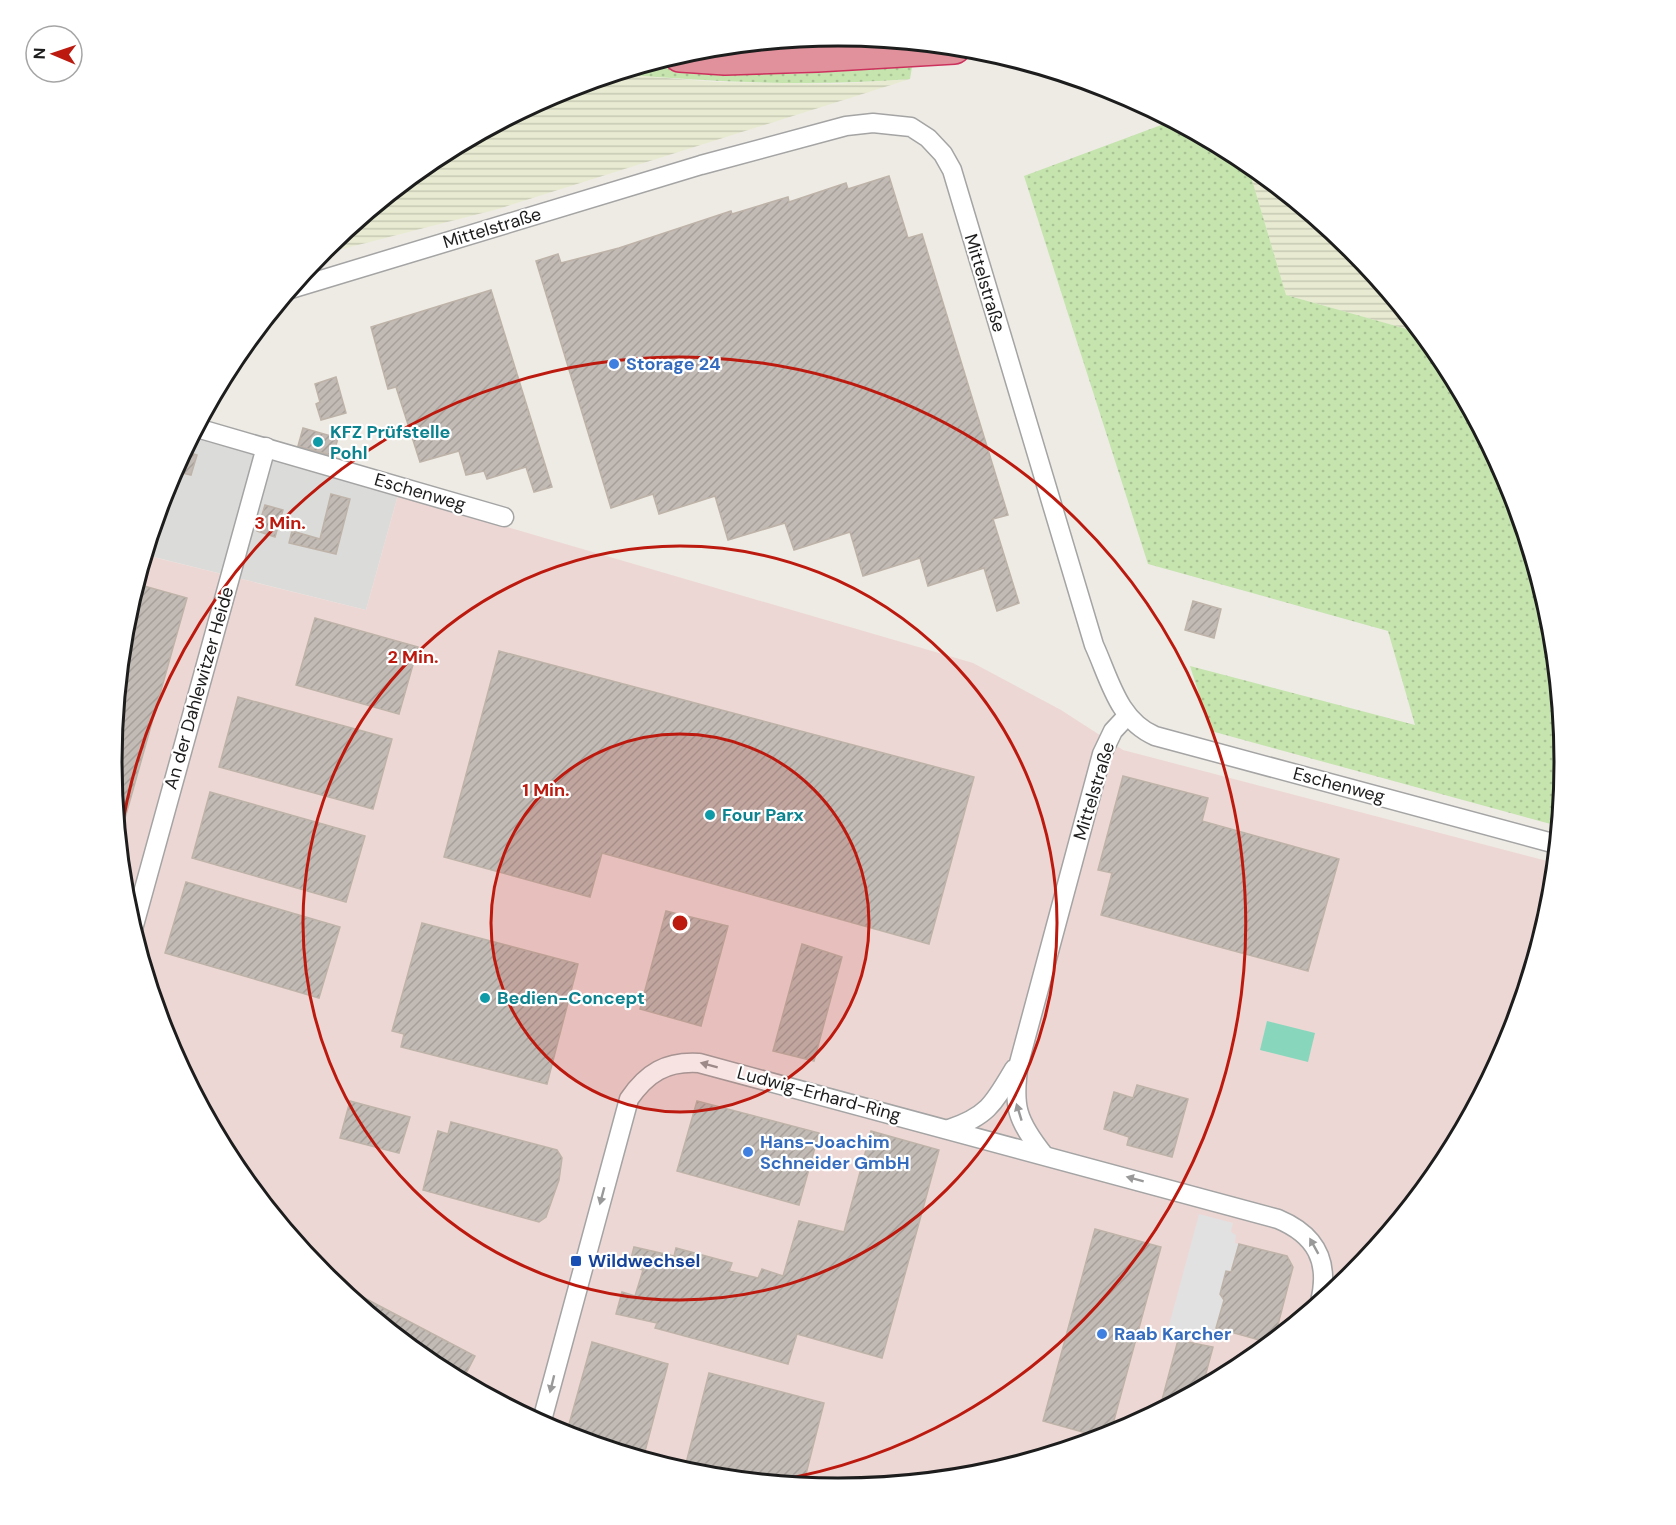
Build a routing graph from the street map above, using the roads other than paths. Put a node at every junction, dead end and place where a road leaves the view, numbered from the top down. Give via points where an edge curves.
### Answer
1 (903, 50) edge
2 (716, 57) edge
3 (305, 285) edge
4 (204, 430) edge
5 (266, 447) junction
6 (504, 517) dead end
7 (1126, 717) junction
8 (1549, 842) edge
9 (138, 911) edge
10 (1018, 1063) junction
11 (948, 1129) junction
12 (1044, 1155) junction
13 (1322, 1290) edge
14 (543, 1415) edge

1 - 2 highway
3 - 7 street, Mittelstraße via 818,133 873,123 911,127 936,146 952,170 1094,645
4 - 5 street, Eschenweg
5 - 6 street, Eschenweg
5 - 9 street, An der Dahlewitzer Heide
7 - 8 street, Eschenweg via 1155,736
7 - 10 street, Mittelstraße via 1113,731 1102,753
10 - 11 street, Mittelstraße via 993,1104 973,1121
12 -> 10 street, Mittelstraße via 1025,1131 1016,1108
11 - 12 street, Ludwig-Erhard-Ring
11 -> 14 street, Ludwig-Erhard-Ring via 699,1063 681,1062 652,1072 629,1100
13 -> 12 street, Ludwig-Erhard-Ring via 1324,1274 1309,1237 1278,1218

